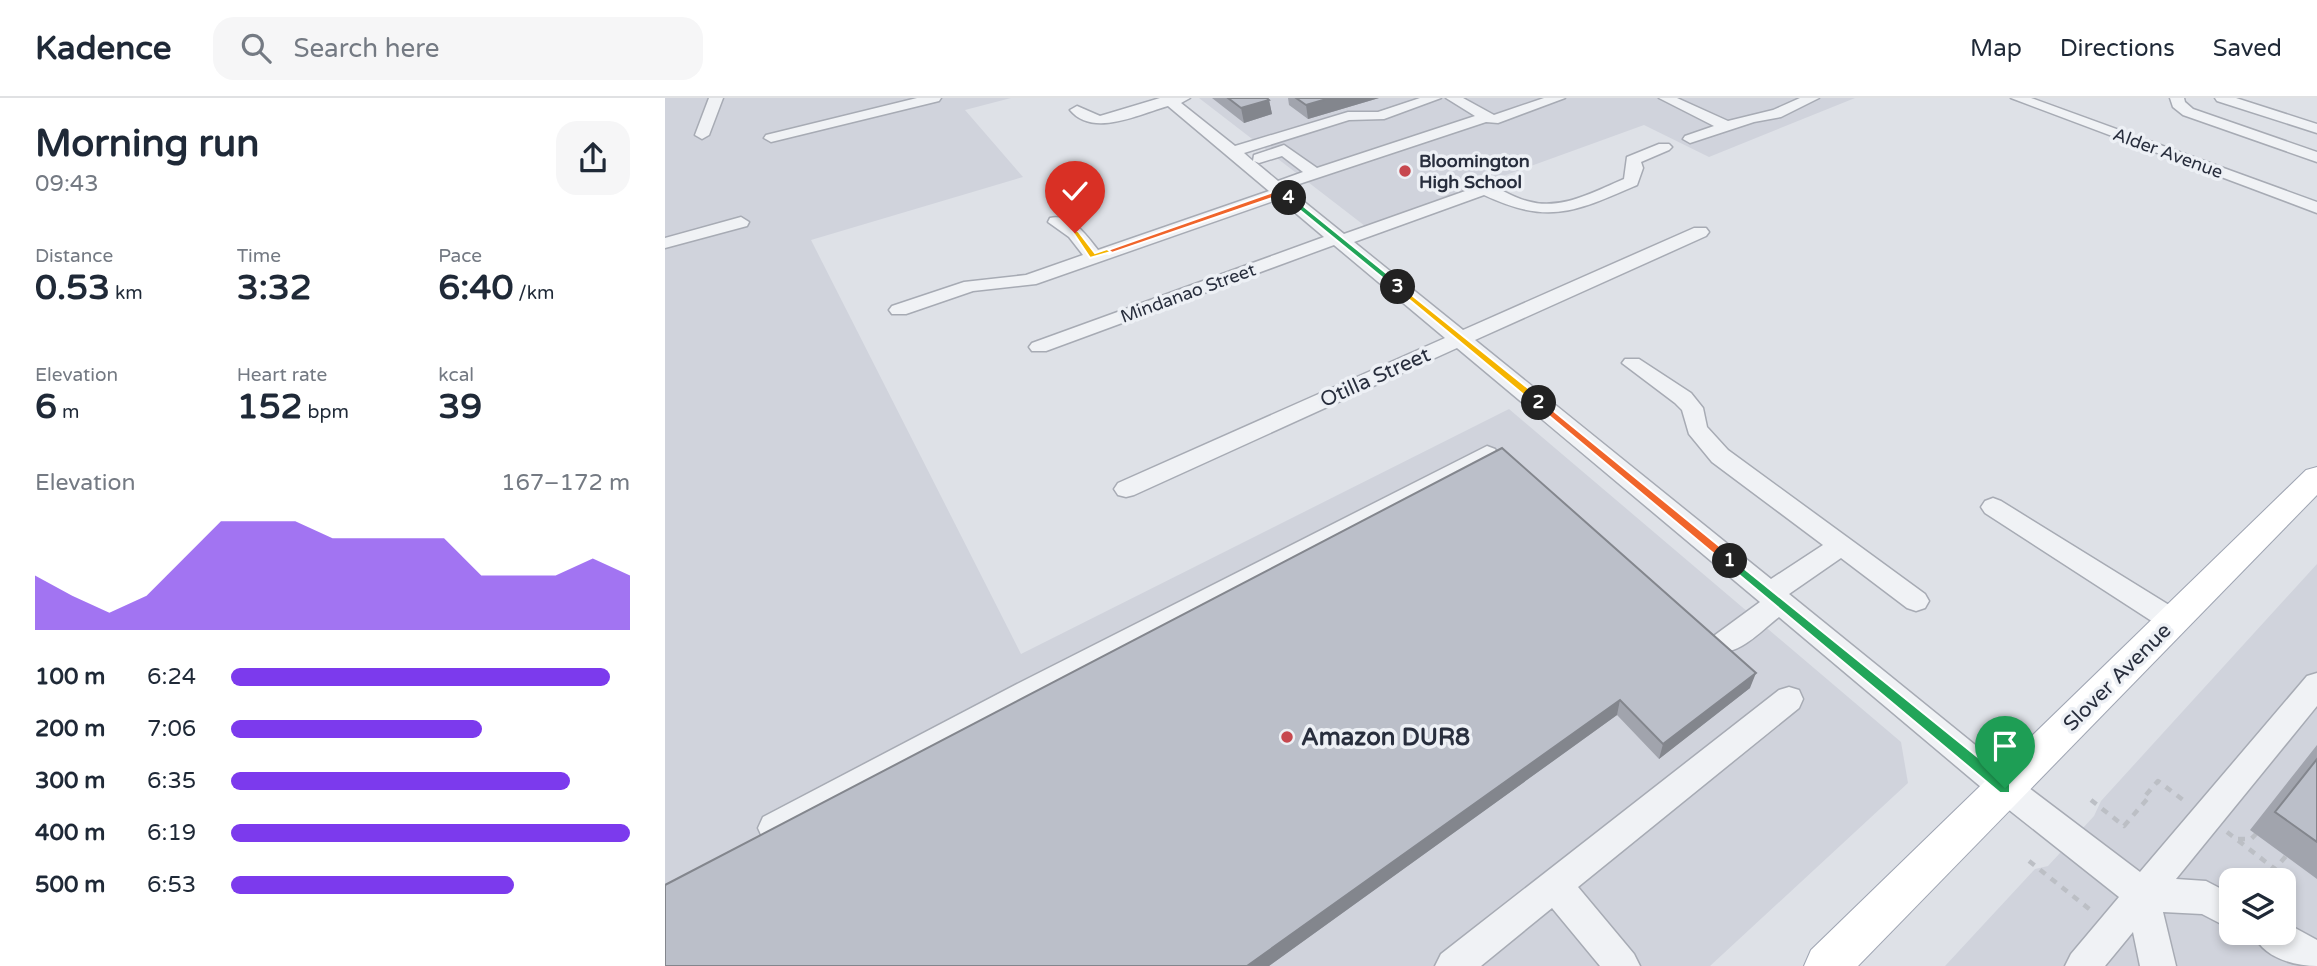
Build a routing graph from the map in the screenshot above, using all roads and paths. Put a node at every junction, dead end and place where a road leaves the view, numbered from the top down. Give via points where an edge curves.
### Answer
1 (716, 98) edge
2 (934, 98) edge
3 (1434, 98) edge
4 (1453, 98) edge
5 (1558, 98) edge
6 (1666, 98) edge
7 (1812, 98) edge
8 (2018, 98) edge
9 (2178, 98) edge
10 (2222, 98) edge
11 (1174, 99) edge
12 (1077, 110) dead end
13 (2263, 111) junction
14 (1381, 117) junction
15 (1487, 117) junction
16 (1727, 126) junction
17 (2235, 129) junction
18 (2317, 129) edge
19 (702, 135) dead end
20 (771, 138) dead end
21 (1419, 139) junction
22 (1690, 139) dead end
23 (1664, 148) dead end
24 (1284, 150) junction
25 (1239, 157) junction
26 (2317, 157) edge
27 (1315, 174) junction
28 (1278, 189) junction
29 (2317, 208) edge
30 (741, 222) dead end
31 (1056, 222) dead end
32 (1700, 232) dead end
33 (1339, 239) junction
34 (665, 243) edge
35 (1060, 248) dead end
36 (1087, 249) junction
37 (899, 310) dead end
38 (1462, 338) junction
39 (1039, 348) dead end
40 (1632, 363) dead end
41 (1487, 454) edge
42 (2317, 477) edge
43 (1126, 488) dead end
44 (1993, 507) dead end
45 (1841, 545) junction
46 (1774, 598) junction
47 (1916, 601) dead end
48 (2173, 621) junction
49 (1725, 643) edge
50 (2317, 685) edge
51 (1789, 699) dead end
52 (2005, 788) junction
53 (2256, 834) dead end
54 (2236, 839) dead end
55 (750, 841) edge
56 (2029, 861) dead end
57 (1556, 885) junction
58 (2142, 894) junction
59 (2219, 905) edge
60 (2109, 935) junction
61 (2293, 945) edge
62 (2317, 958) edge
63 (1453, 966) edge
64 (1622, 966) edge
65 (1827, 966) edge
66 (2083, 966) edge
67 (2158, 966) edge

1 - 19 street
2 - 20 street
3 - 14 street
4 - 15 street
5 - 15 street via 1493,120
6 - 16 street
7 - 16 street via 1776,114
8 - 29 street, Alder Avenue
9 - 17 street via 2188,112
10 - 13 street
11 - 12 street via 1100,120
11 - 25 street
13 - 17 street
13 - 18 street
14 - 21 street
14 - 24 street
14 - 25 street via 1348,116
15 - 21 street
16 - 22 street
17 - 26 street
21 - 27 street
23 - 33 street, Mindanao Street via 1632,160 1631,182 1571,207 1533,209 1485,189
24 - 25 street
24 - 27 street
25 - 28 street
27 - 28 street
28 - 33 street
28 - 36 street
30 - 34 street
31 - 36 street via 1075,233
32 - 38 street, Otilla Street
33 - 38 street
33 - 39 street, Mindanao Street
35 - 36 street
36 - 37 street via 1029,280 971,286
38 - 43 street, Otilla Street
38 - 46 street
40 - 45 street via 1683,398 1692,408 1697,429 1720,456
41 - 55 street
42 - 48 main road, Slover Avenue
44 - 48 street
45 - 46 street
45 - 47 street
46 - 49 street
46 - 52 street
48 - 52 main road, Slover Avenue
50 - 58 street
51 - 57 street
52 - 58 street
52 - 65 main road, Slover Avenue
53 - 54 path via 2251,839
56 - 60 path via 2100,919
57 - 63 street
57 - 64 street
58 - 59 street via 2206,898
58 - 60 street
58 - 67 street
60 - 66 street
61 - 62 street

